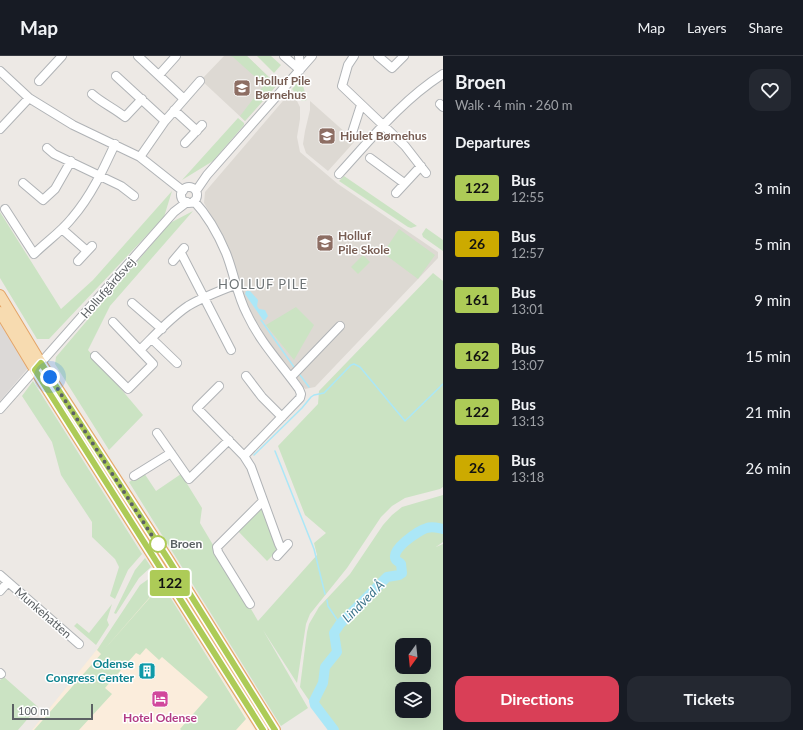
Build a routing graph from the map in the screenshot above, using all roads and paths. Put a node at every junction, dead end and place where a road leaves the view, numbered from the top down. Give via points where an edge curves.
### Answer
1 (138, 56) edge
2 (176, 56) edge
3 (284, 56) edge
4 (299, 56) edge
5 (312, 56) edge
6 (354, 56) edge
7 (378, 56) edge
8 (404, 56) edge
9 (58, 57) edge
10 (300, 70) junction
11 (0, 71) edge
12 (443, 74) edge
13 (159, 75) junction
14 (116, 76) dead end
15 (39, 81) dead end
16 (200, 81) dead end
17 (92, 94) dead end
18 (29, 98) junction
19 (184, 99) junction
20 (142, 100) junction
21 (362, 105) junction
22 (174, 110) junction
23 (165, 121) junction
24 (384, 126) junction
25 (0, 129) edge
26 (352, 133) dead end
27 (185, 143) dead end
28 (115, 144) junction
29 (47, 148) dead end
30 (140, 157) junction
31 (370, 158) dead end
32 (71, 161) junction
33 (421, 166) junction
34 (426, 173) dead end
35 (339, 174) dead end
36 (101, 175) junction
37 (23, 183) dead end
38 (404, 183) junction
39 (194, 190) junction
40 (396, 193) dead end
41 (134, 196) dead end
42 (187, 198) junction
43 (5, 209) dead end
44 (62, 229) junction
45 (78, 261) dead end
46 (174, 261) dead end
47 (235, 285) junction
48 (0, 295) edge
49 (204, 297) junction
50 (132, 303) dead end
51 (0, 312) edge
52 (113, 322) dead end
53 (340, 326) dead end
54 (162, 329) junction
55 (152, 338) junction
56 (140, 350) junction
57 (231, 350) dead end
58 (95, 356) dead end
59 (177, 363) dead end
60 (38, 367) junction
61 (246, 376) dead end
62 (291, 378) junction
63 (219, 386) dead end
64 (0, 409) edge
65 (282, 417) junction
66 (157, 433) dead end
67 (229, 440) junction
68 (171, 453) junction
69 (244, 456) junction
70 (134, 476) dead end
71 (263, 501) junction
72 (282, 550) dead end
73 (0, 575) edge
74 (8, 582) junction
75 (0, 591) edge
76 (250, 604) dead end
77 (78, 644) dead end
78 (263, 730) edge
79 (275, 730) edge

1 - 13 street
2 - 13 street
3 - 10 street
4 - 10 street
5 - 10 street
6 - 21 street via 348,65 342,86
7 - 8 street via 392,68
9 - 15 street
10 - 39 street
11 - 18 street
12 - 24 street via 416,93
13 - 19 street
14 - 20 street
16 - 19 street
17 - 20 street via 125,116
18 - 25 street
18 - 28 street via 73,125
19 - 22 street
20 - 23 street
21 - 24 street
21 - 26 street
22 - 23 street
22 - 27 street via 199,128
23 - 30 street
24 - 33 street
24 - 35 street
28 - 30 street
28 - 36 street
29 - 32 street
30 - 42 street via 164,174
31 - 38 street
32 - 36 street
32 - 37 street via 55,189 43,200
33 - 34 street
33 - 38 street
36 - 41 street
36 - 44 street via 83,204
38 - 40 street
39 - 42 street via 187,188
39 - 42 street via 197,197
42 - 47 street via 209,220 226,254
42 - 60 street, Hollufgårdsvej
43 - 44 street via 34,254
44 - 45 street via 89,249
46 - 49 street via 183,251
47 - 49 street
47 - 62 street via 254,328
48 - 60 main road
49 - 54 street via 187,307
49 - 57 street
50 - 54 street
51 - 60 main road
52 - 56 street
53 - 62 street
54 - 55 street
55 - 56 street
55 - 59 street
56 - 58 street via 153,364 128,389 100,366
60 - 64 street, Hollufgårdsvej
60 - 78 main road
60 - 79 main road via 168,559
61 - 65 street
62 - 65 street via 301,394
63 - 67 street via 198,408
65 - 69 street
66 - 68 street
67 - 68 street via 189,480
67 - 69 street
68 - 70 street
69 - 71 street via 251,467
71 - 72 street
71 - 76 street via 217,547
73 - 74 street, Munkehatten
74 - 75 street, Munkehatten
74 - 77 street, Munkehatten

